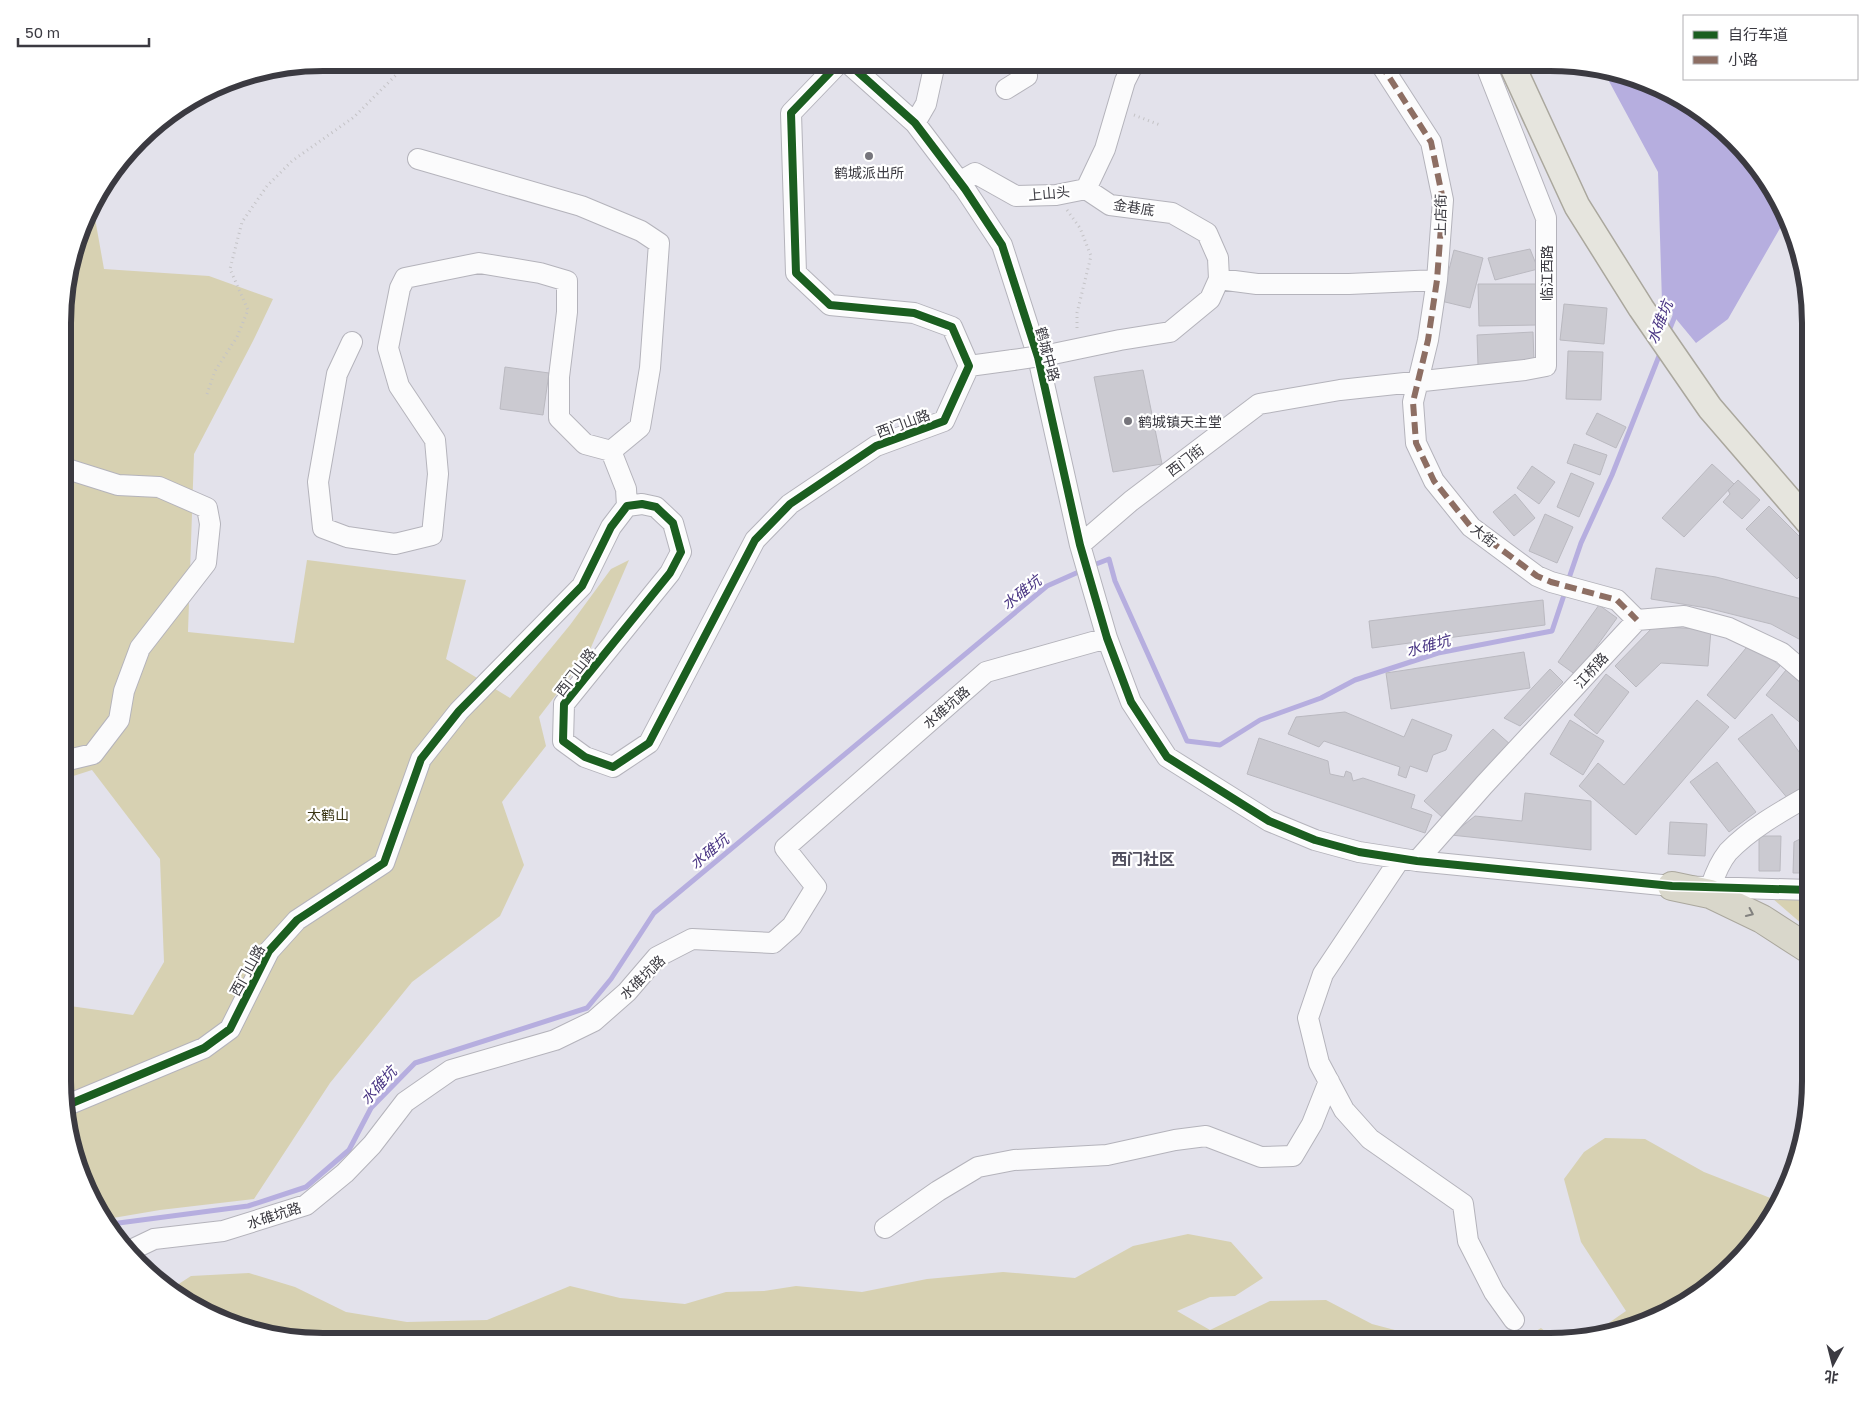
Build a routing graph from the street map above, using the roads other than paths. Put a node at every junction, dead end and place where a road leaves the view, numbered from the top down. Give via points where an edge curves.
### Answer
1 (831, 71) edge
2 (857, 71) edge
3 (933, 71) edge
4 (1025, 71) edge
5 (1130, 71) edge
6 (1385, 71) edge
7 (1488, 71) edge
8 (1515, 71) edge
9 (1006, 89) dead end
10 (915, 123) junction
11 (418, 159) dead end
12 (959, 182) junction
13 (1086, 189) junction
14 (1219, 279) junction
15 (1437, 280) junction
16 (352, 342) dead end
17 (969, 366) junction
18 (1418, 381) junction
19 (611, 451) junction
20 (71, 470) edge
21 (627, 506) junction
22 (1802, 515) edge
23 (1082, 551) junction
24 (1637, 620) junction
25 (1107, 638) junction
26 (1802, 670) edge
27 (71, 759) edge
28 (1802, 799) edge
29 (1409, 860) junction
30 (1672, 886) junction
31 (1711, 886) junction
32 (1802, 890) edge
33 (1802, 945) edge
34 (1329, 1081) junction
35 (72, 1103) edge
36 (885, 1228) dead end
37 (135, 1248) edge
38 (1514, 1320) dead end

1 - 17 street via 791,113 796,274 830,305 914,313 952,327
2 - 10 street, 鹤城中路
3 - 10 street via 926,104
4 - 9 street via 1027,76
5 - 13 street via 1105,149
6 - 15 street, 上店街 via 1431,142 1443,200
7 - 18 street, 临江西路 via 1546,218 1546,366
8 - 22 main road via 1576,206 1641,308 1710,408
10 - 12 street, 鹤城中路
11 - 19 street via 581,206 641,231 659,243 650,368 640,427
12 - 13 street, 上山头 via 975,173 1016,196 1056,195
12 - 23 street, 鹤城中路 via 1002,245 1038,357
13 - 14 street, 金巷底 via 1110,205 1172,213 1207,234 1218,258
14 - 15 street via 1257,284
14 - 17 street, bridge via 1210,299 1170,332
15 - 18 street, 上店街
16 - 19 street via 337,374 318,482 323,528 347,537 395,544 432,535 438,474 435,440 399,386 388,348 400,288 406,278 479,263 567,281 559,418 585,444
17 - 21 street, 西门山路 via 944,421 876,446 790,504 755,540 648,743 613,768 585,757 564,741 564,704 670,573 681,552 674,523 656,507 642,504
18 - 23 street, 西门街 via 1259,404 1131,501
18 - 24 street, 大街 via 1413,402 1416,443 1434,481 1471,526 1537,576 1617,600
19 - 21 street via 626,489
20 - 27 street via 118,485 160,487 206,508 210,524 206,563 140,648 124,691 119,720 94,754
21 - 35 street, 西门山路 via 611,527 582,586 459,711 421,759 384,864 297,920 269,952 230,1029 204,1048
23 - 25 street, 鹤城中路
24 - 26 street via 1684,616 1729,628 1782,653
24 - 29 street, 江桥路 via 1484,785
25 - 29 street, 鹤城中路 via 1131,702 1167,757 1269,821 1315,840 1359,852
25 - 37 street, 水碓坑路 via 986,672 785,848 816,887 792,926 773,943 692,939 657,958 594,1021 555,1040 451,1070 413,1096 345,1173 306,1205 223,1231 154,1239
28 - 31 street via 1753,830 1728,853
29 - 30 street, 鹤城中路
29 - 34 street, 江桥路 via 1323,974 1308,1018 1319,1063
30 - 31 street, 鹤城中路
30 -> 33 highway via 1710,894 1762,918
31 - 32 street, 鹤城中路
34 - 36 street via 1312,1124 1293,1156 1261,1157 1206,1136 1106,1155 1014,1160 978,1167
34 - 38 street, 江桥路 via 1344,1110 1370,1139 1463,1204 1468,1241 1494,1292

